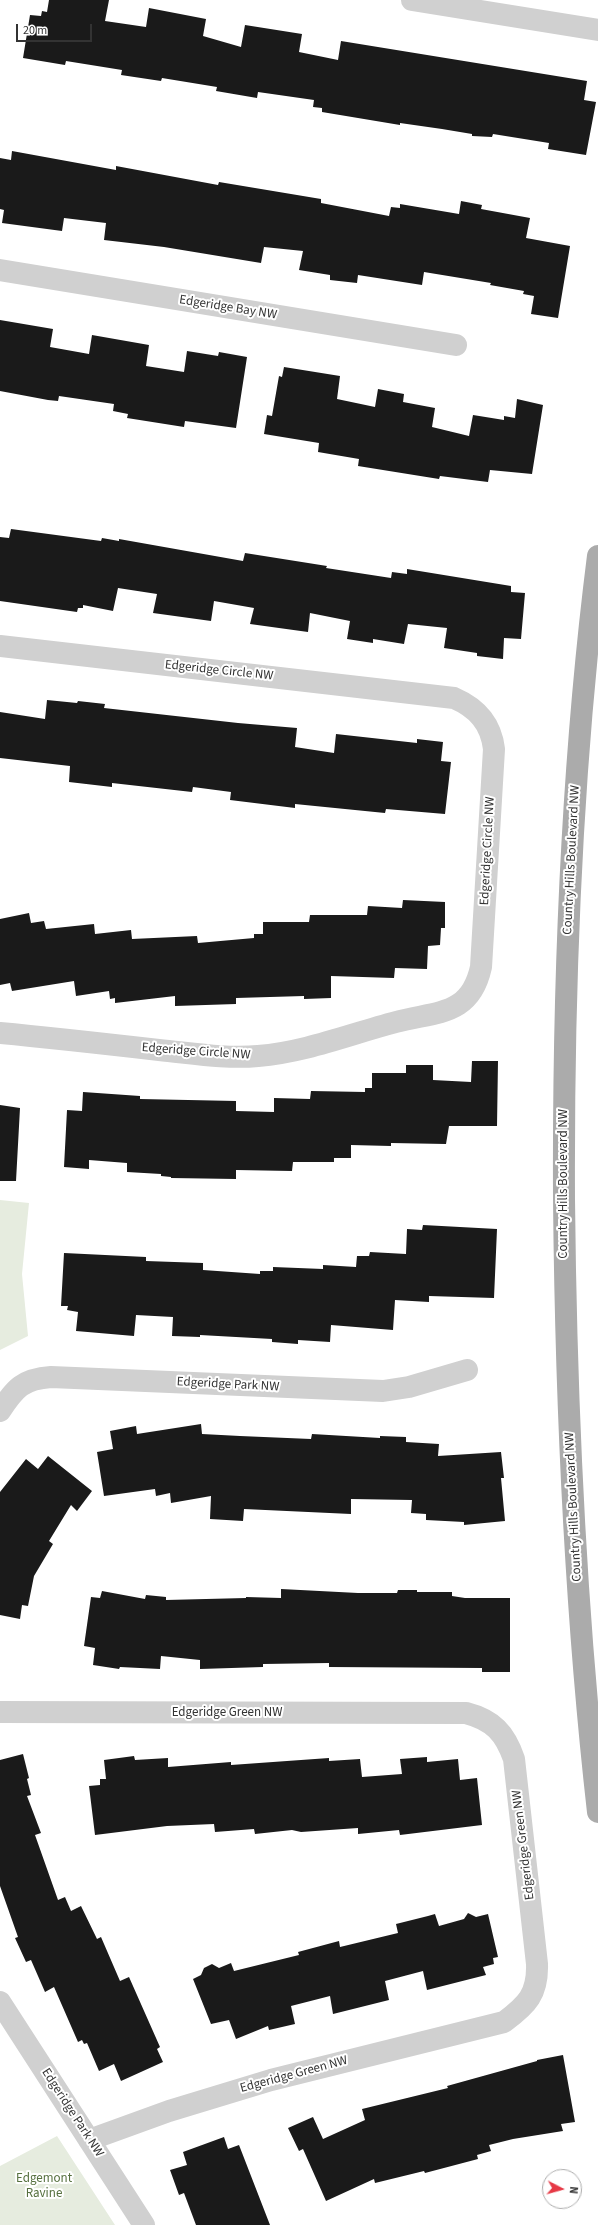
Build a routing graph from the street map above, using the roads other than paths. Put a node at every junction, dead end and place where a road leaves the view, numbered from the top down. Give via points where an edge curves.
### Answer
1 (412, 0) edge
2 (598, 30) edge
3 (0, 270) edge
4 (456, 345) dead end
5 (598, 556) edge
6 (0, 646) edge
7 (0, 1033) edge
8 (467, 1370) dead end
9 (0, 1411) edge
10 (0, 1712) edge
11 (598, 1812) edge
12 (0, 2002) edge
13 (89, 2140) junction
14 (144, 2225) edge

1 - 2 street
3 - 4 street, Edgeridge Bay NW
5 - 11 main road, Country Hills Boulevard NW via 574,799 564,1116 569,1425 580,1611
6 - 7 street, Edgeridge Circle NW via 454,698 468,704 481,715 489,727 494,749 481,967 478,981 470,995 456,1007 440,1014 421,1015 320,1045 257,1056 204,1054
8 - 9 street, Edgeridge Park NW via 409,1388 383,1391 51,1376 23,1383
10 - 13 street, Edgeridge Green NW via 466,1713 481,1717 492,1724 502,1734 514,1759 538,1978 535,1990 518,2011 504,2022 271,2080 169,2111
12 - 13 street, Edgeridge Park NW
13 - 14 street, Edgeridge Park NW

